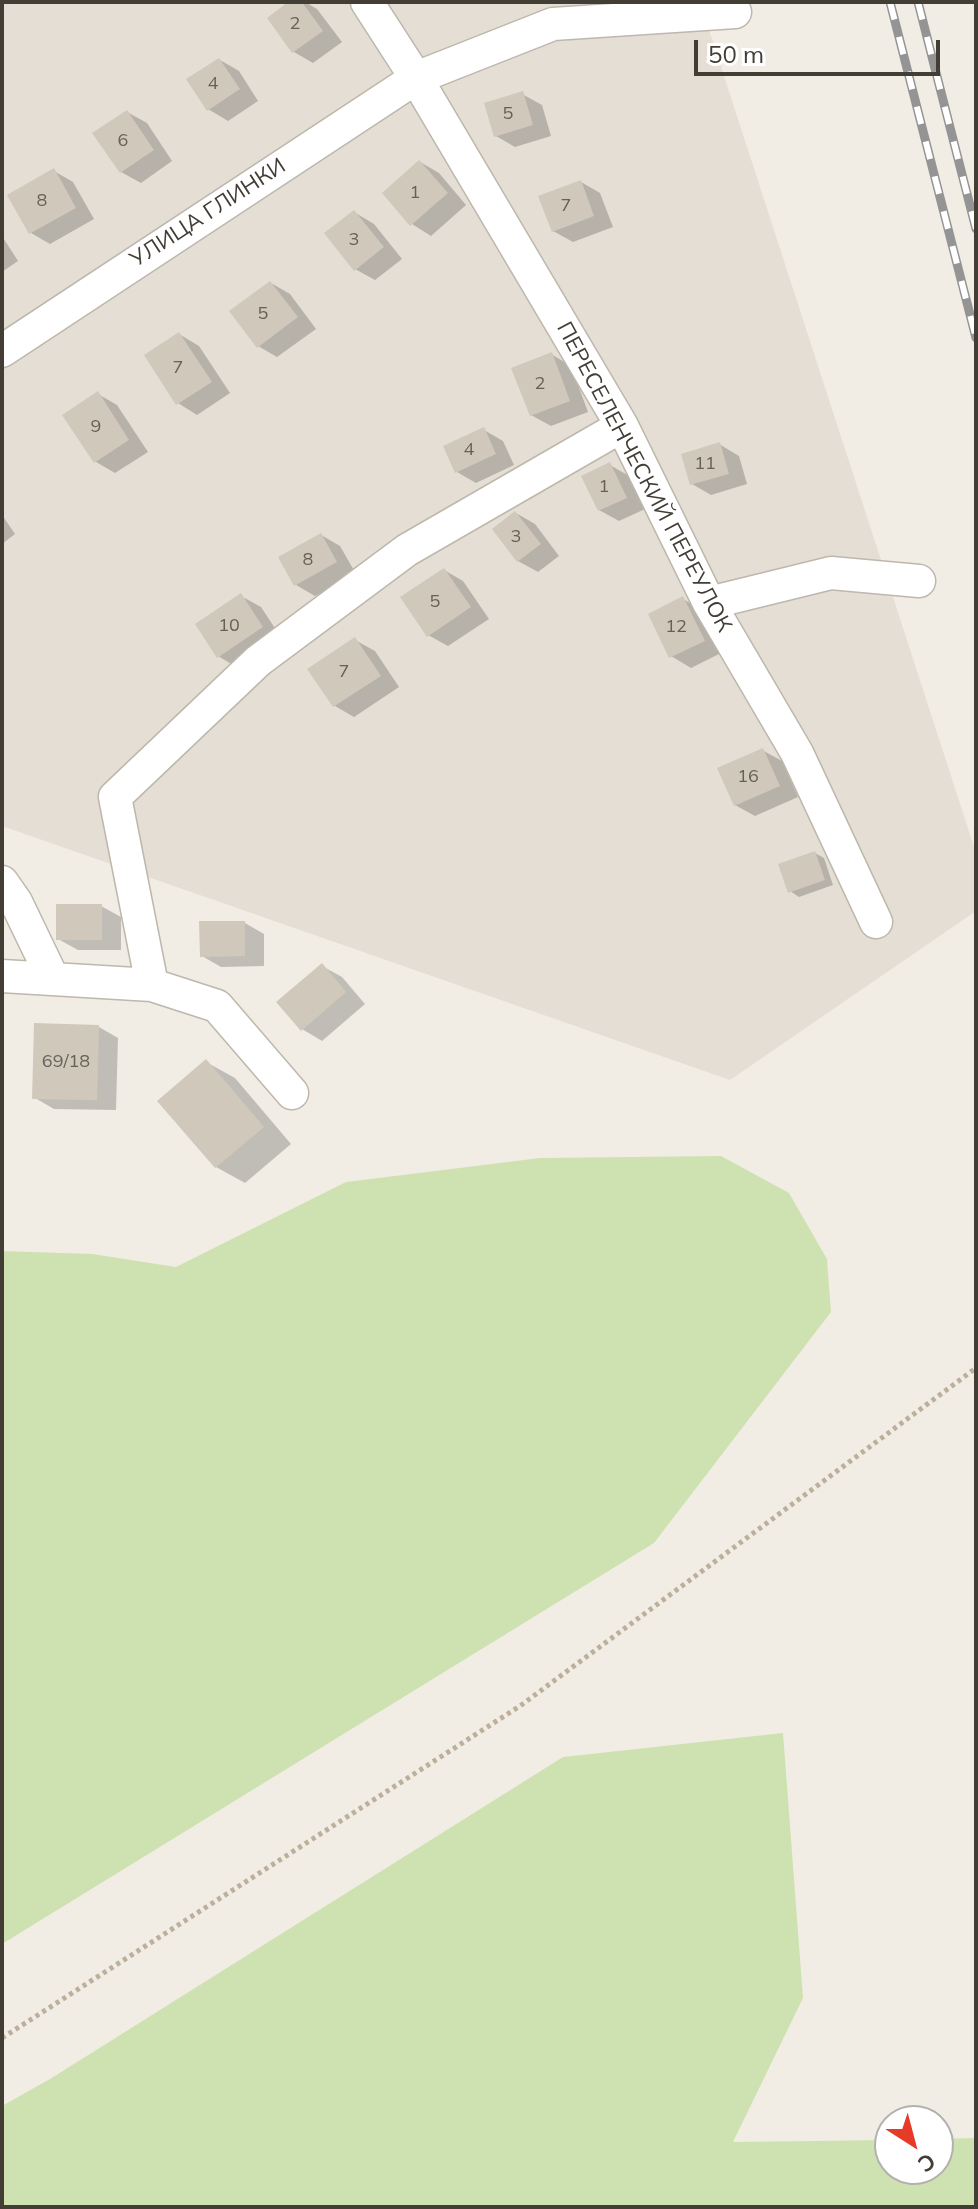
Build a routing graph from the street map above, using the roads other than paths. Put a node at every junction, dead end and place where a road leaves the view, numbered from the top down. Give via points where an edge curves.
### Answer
1 (367, 2) edge
2 (735, 12) dead end
3 (416, 78) junction
4 (2, 351) edge
5 (622, 426) junction
6 (919, 581) dead end
7 (709, 603) junction
8 (2, 882) edge
9 (876, 922) dead end
10 (2, 976) edge
11 (53, 979) junction
12 (152, 985) junction
13 (292, 1093) dead end

1 - 3 street, ПЕРЕСЕЛЕНЧЕСКИЙ ПЕРЕУЛОК
2 - 3 street, УЛИЦА ГЛИНКИ via 553,24
3 - 4 street, УЛИЦА ГЛИНКИ
3 - 5 street, ПЕРЕСЕЛЕНЧЕСКИЙ ПЕРЕУЛОК
5 - 7 street, ПЕРЕСЕЛЕНЧЕСКИЙ ПЕРЕУЛОК
5 - 12 street via 407,550 258,661 115,797
6 - 7 street via 831,573
7 - 9 street, ПЕРЕСЕЛЕНЧЕСКИЙ ПЕРЕУЛОК via 797,753
8 - 11 street
10 - 11 street
11 - 12 street
12 - 13 street via 217,1006

